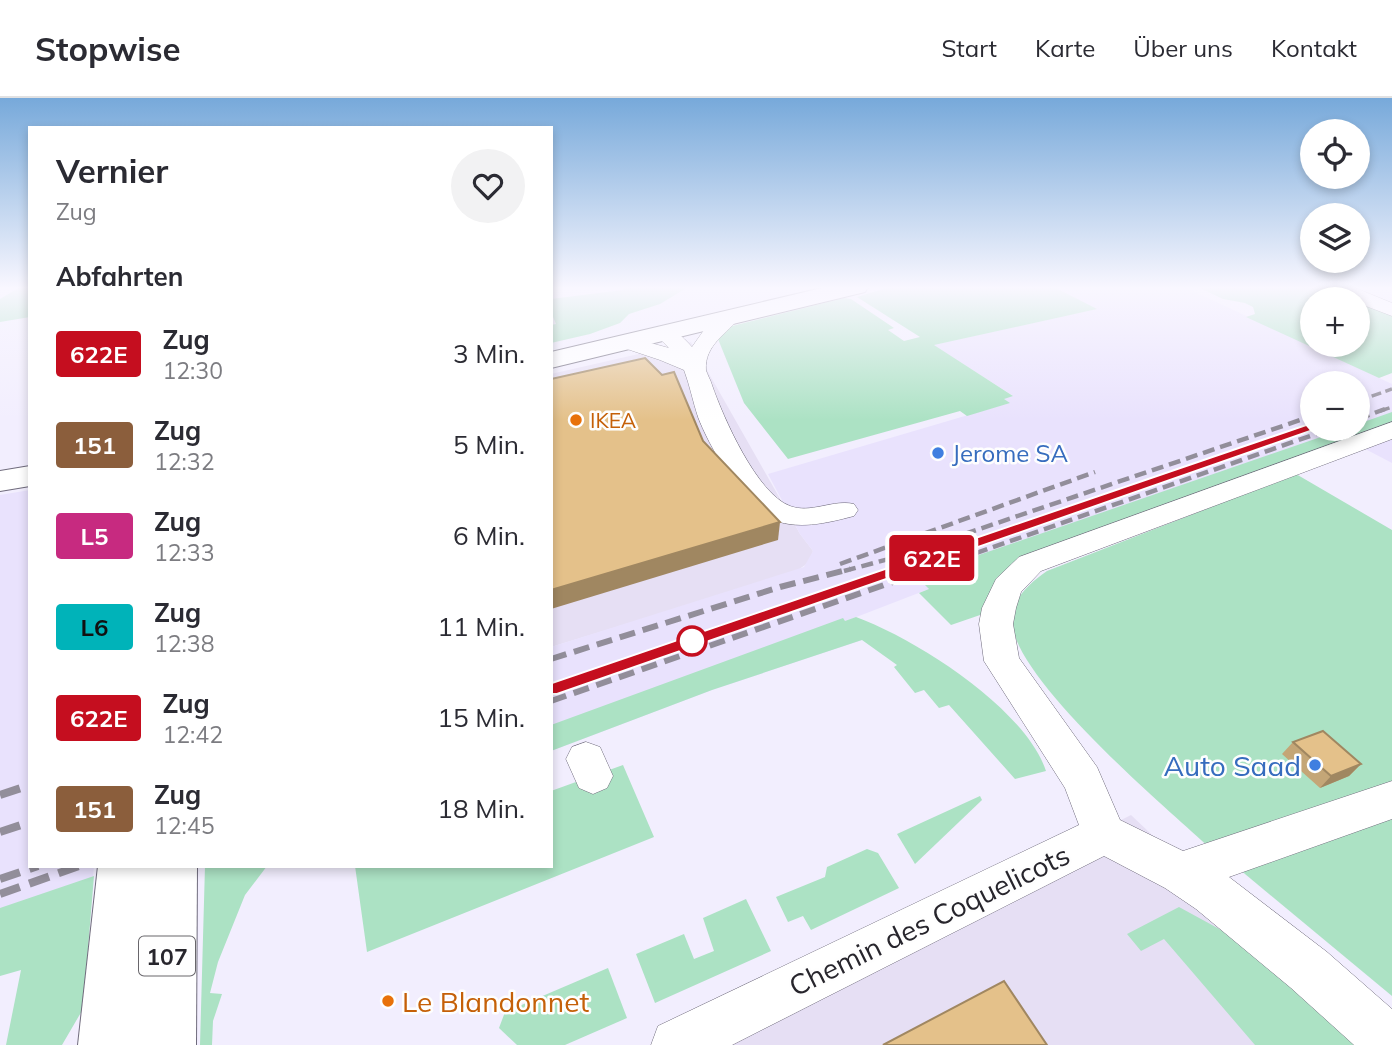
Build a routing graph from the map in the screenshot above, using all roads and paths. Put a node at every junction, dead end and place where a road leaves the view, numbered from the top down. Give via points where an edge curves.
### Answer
1 (671, 331) edge
2 (710, 331) edge
3 (664, 333) junction
4 (625, 342) junction
5 (553, 360) edge
6 (695, 369) junction
7 (1392, 430) edge
8 (28, 461) edge
9 (0, 465) edge
10 (28, 477) edge
11 (0, 481) edge
12 (844, 510) dead end
13 (1392, 800) edge
14 (1104, 834) junction
15 (125, 868) edge
16 (170, 868) edge
17 (1181, 873) junction
18 (104, 1034) edge
19 (1392, 1044) edge
20 (163, 1045) edge
21 (677, 1045) edge

1 - 3 main road
2 - 6 street
3 - 4 main road
3 - 6 street
4 - 5 main road
4 - 6 street
6 - 12 street via 715,426 766,504 791,515
7 - 14 street via 1030,564 1007,587 996,625 1002,662 1083,780
8 - 9 main road
10 - 11 main road
13 - 17 street
14 - 17 street
14 - 21 street, Chemin des Coquelicots
15 - 18 main road, 107
16 - 20 main road, 107
17 - 19 street via 1256,927

